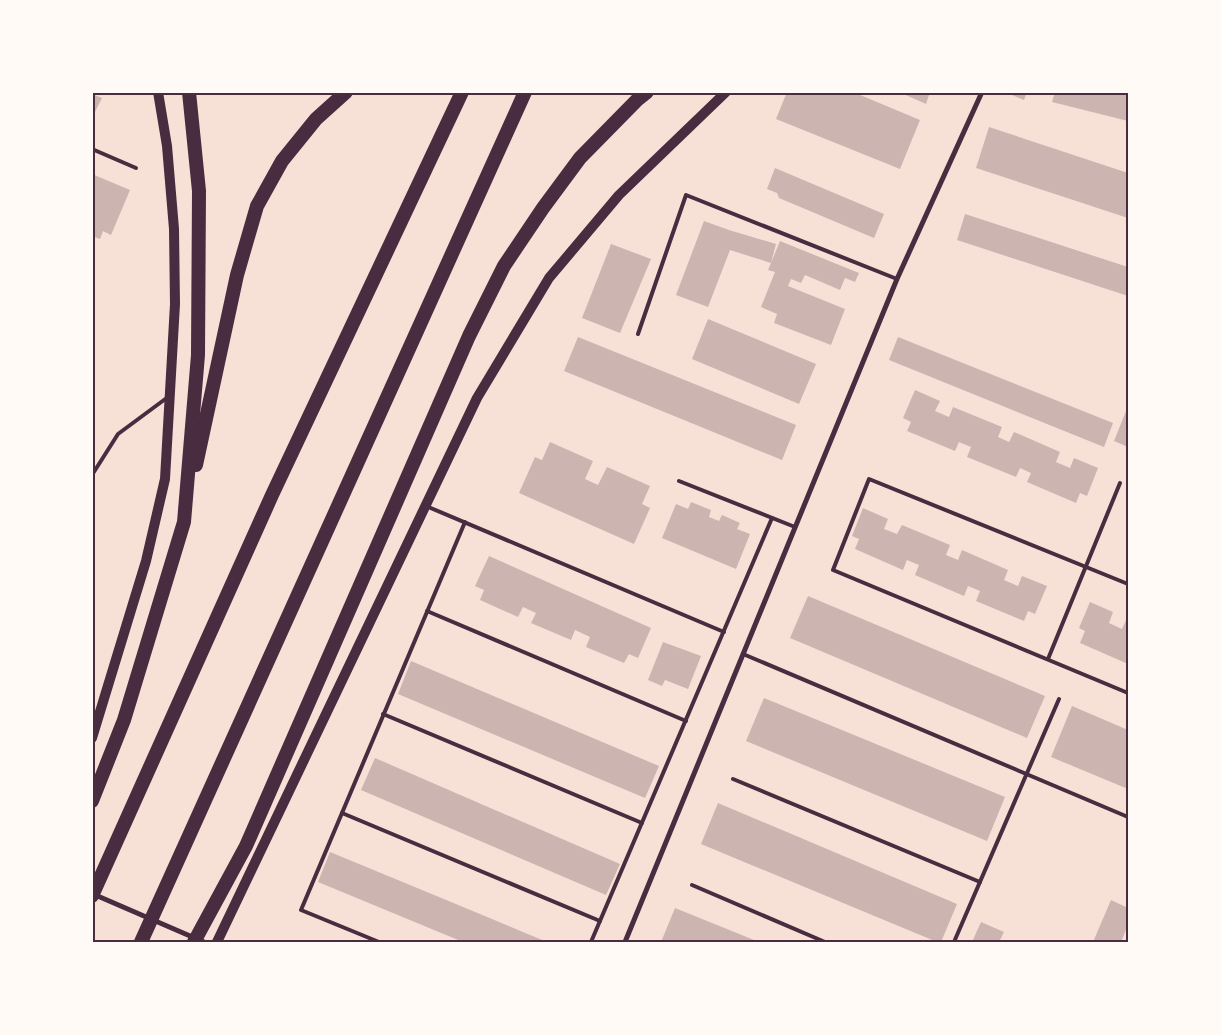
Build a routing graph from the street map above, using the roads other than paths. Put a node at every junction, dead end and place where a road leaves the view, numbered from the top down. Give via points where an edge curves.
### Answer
1 (158, 92) edge
2 (189, 92) edge
3 (346, 92) edge
4 (462, 92) edge
5 (525, 92) edge
6 (647, 92) edge
7 (726, 92) edge
8 (982, 92) edge
9 (92, 149) edge
10 (136, 168) dead end
11 (897, 279) junction
12 (638, 334) dead end
13 (170, 395) junction
14 (92, 475) edge
15 (679, 481) dead end
16 (1120, 482) dead end
17 (426, 505) junction
18 (772, 518) junction
19 (184, 522) junction
20 (465, 522) junction
21 (795, 527) junction
22 (1086, 567) junction
23 (1128, 584) edge
24 (427, 611) junction
25 (724, 632) junction
26 (743, 654) junction
27 (1048, 659) junction
28 (1128, 693) edge
29 (1059, 699) dead end
30 (383, 714) junction
31 (686, 721) junction
32 (92, 738) edge
33 (1027, 774) junction
34 (733, 779) dead end
35 (92, 801) edge
36 (342, 813) junction
37 (1128, 817) edge
38 (642, 823) junction
39 (980, 882) junction
40 (692, 885) dead end
41 (92, 895) edge
42 (600, 921) junction
43 (141, 942) edge
44 (194, 942) edge
45 (204, 942) edge
46 (217, 942) edge
47 (379, 942) edge
48 (591, 942) edge
49 (625, 942) edge
50 (825, 942) edge
51 (954, 942) edge

1 - 13 main road via 168,146 174,229 175,304
2 - 19 highway via 199,191 198,345
3 - 19 highway via 316,119 282,161 257,206 237,275
4 - 41 highway via 272,495
5 - 43 highway
6 - 44 highway via 580,158 504,266 469,336 246,846
7 - 17 main road via 619,195 550,278 478,398
8 - 11 street
9 - 10 lane
11 - 12 lane via 686,195
11 - 21 street
13 - 14 lane via 118,434
13 - 32 main road via 165,479 146,561
15 - 18 lane
16 - 22 lane
17 - 20 lane
17 - 46 main road
18 - 21 lane
18 - 25 lane
19 - 35 highway via 124,720
20 - 24 lane
20 - 25 lane
21 - 26 street
22 - 23 lane
22 - 27 lane
22 - 27 lane via 869,479 833,570
24 - 30 lane
24 - 31 lane
25 - 31 lane
26 - 33 lane
26 - 49 street
27 - 28 lane
29 - 33 lane
30 - 36 lane
30 - 38 lane
31 - 38 lane
33 - 37 lane
33 - 39 lane
34 - 39 lane
36 - 42 lane
36 - 47 lane via 301,910
38 - 42 lane
39 - 51 lane
40 - 50 lane
41 - 45 street
42 - 48 lane

